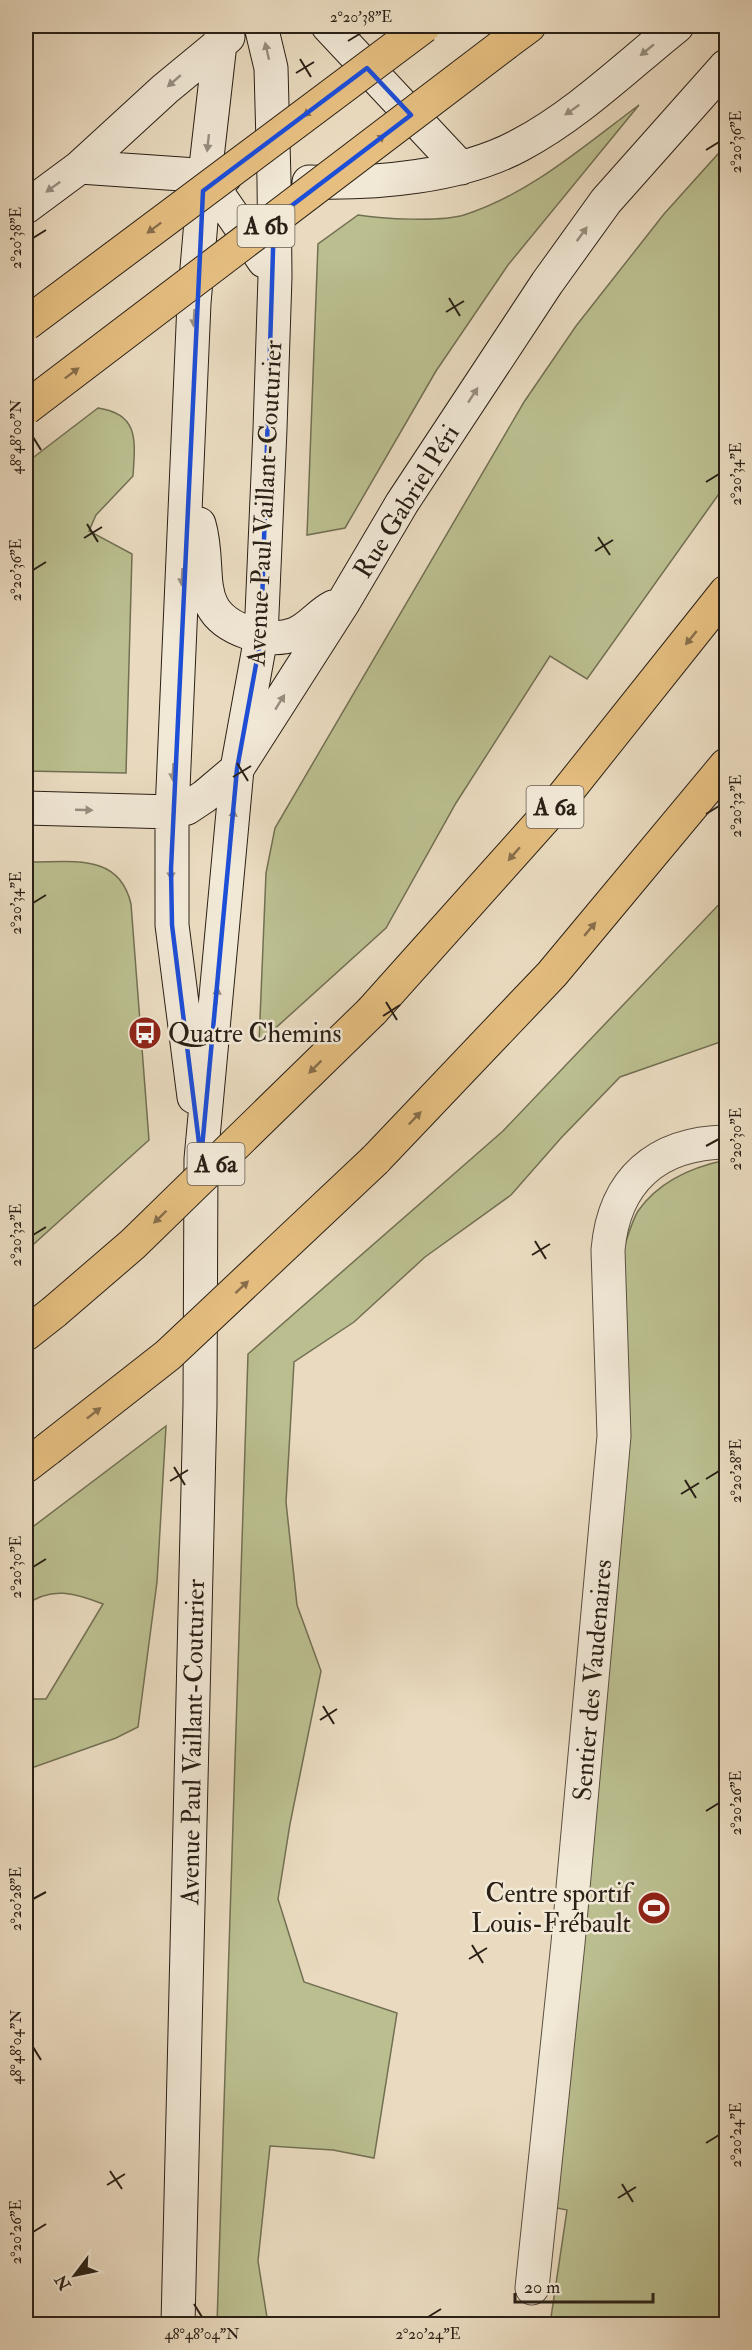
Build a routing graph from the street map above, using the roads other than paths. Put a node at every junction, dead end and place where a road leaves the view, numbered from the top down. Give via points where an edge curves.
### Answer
1 (261, 26) edge
2 (328, 26) edge
3 (424, 26) edge
4 (677, 26) edge
5 (228, 31) edge
6 (518, 34) edge
7 (726, 66) edge
8 (80, 167) junction
9 (461, 168) junction
10 (205, 176) junction
11 (274, 180) junction
12 (26, 207) edge
13 (275, 277) junction
14 (26, 324) edge
15 (26, 408) edge
16 (186, 477) junction
17 (726, 592) edge
18 (343, 603) junction
19 (261, 637) junction
20 (726, 765) edge
21 (237, 770) junction
22 (26, 808) edge
23 (171, 812) junction
24 (726, 1142) edge
25 (201, 1158) junction
26 (26, 1334) edge
27 (37, 1458) edge
28 (532, 2288) dead end
29 (178, 2325) edge

11 -> 1 main road, Avenue Paul Vaillant-Couturier via 271,68
2 - 9 main road
3 -> 14 highway, A 6b, bridge
4 -> 9 main road via 576,108 520,145
5 -> 8 main road
5 -> 10 main road, Avenue Paul Vaillant-Couturier
15 -> 6 highway, A 6b, bridge
18 -> 7 main road, Rue Gabriel Péri via 402,503 547,283 606,201
8 - 10 main road
8 -> 12 main road
9 - 11 main road via 384,179
10 - 11 main road
10 - 13 main road
10 -> 16 main road, Avenue Paul Vaillant-Couturier
11 - 13 main road, Avenue Paul Vaillant-Couturier
13 - 19 main road, Avenue Paul Vaillant-Couturier
16 - 19 main road via 201,531 213,611 239,629
16 -> 23 main road, Avenue Paul Vaillant-Couturier
17 -> 26 highway, A 6a, bridge via 558,803 372,1011 157,1221
18 - 19 main road via 294,635
21 -> 18 main road, Rue Gabriel Péri
19 - 21 main road, Avenue Paul Vaillant-Couturier
27 -> 20 highway, bridge via 168,1355 375,1160 552,974
21 - 23 main road, Rue Gabriel Péri via 187,808
25 -> 21 main road, Avenue Paul Vaillant-Couturier
22 -> 23 main road, Rue Gabriel Péri
23 -> 25 main road, Avenue Paul Vaillant-Couturier via 172,925
24 - 28 main road, Sentier des Vaudenaires via 679,1148 640,1171 628,1186 610,1227 614,1436
25 - 29 main road, Avenue Paul Vaillant-Couturier via 199,1429

